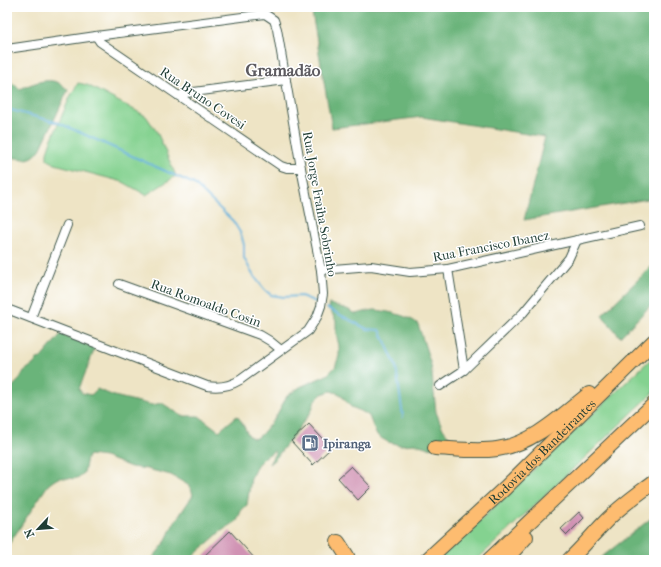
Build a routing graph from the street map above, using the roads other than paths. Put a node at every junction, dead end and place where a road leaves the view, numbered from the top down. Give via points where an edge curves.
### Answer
1 (96, 36) junction
2 (7, 49) edge
3 (286, 80) junction
4 (180, 96) junction
5 (301, 168) junction
6 (67, 225) dead end
7 (640, 226) dead end
8 (577, 240) junction
9 (448, 269) junction
10 (321, 270) junction
11 (119, 284) dead end
12 (8, 310) edge
13 (31, 318) junction
14 (654, 341) edge
15 (281, 350) junction
16 (464, 370) junction
17 (440, 386) dead end
18 (654, 404) edge
19 (435, 448) dead end
20 (589, 465) junction
21 (654, 482) edge
22 (338, 542) dead end
23 (348, 560) edge
24 (427, 560) edge
25 (489, 560) edge
26 (505, 560) edge
27 (569, 560) edge

1 - 2 street, Rua Jorge Fraiha Sobrinho
1 - 3 street, Rua Jorge Fraiha Sobrinho via 264,14 274,20 277,29
1 - 4 street, Rua Bruno Covesi via 100,42
3 - 4 street via 186,93
3 - 5 street, Rua Jorge Fraiha Sobrinho
4 - 5 street, Rua Bruno Covesi via 281,166
5 - 10 street, Rua Jorge Fraiha Sobrinho
6 - 13 street
7 - 8 street, Rua Francisco Ibanez
8 - 9 street, Rua Francisco Ibanez
8 - 16 street via 570,258 523,313
9 - 10 street, Rua Francisco Ibanez via 410,272 371,266
9 - 16 street
10 - 15 street, Rua Jorge Fraiha Sobrinho via 323,294 317,317 308,331
11 - 15 street, Rua Romoaldo Cosin via 260,335
12 - 13 street, Rua Jorge Fraiha Sobrinho
13 - 15 street, Rua Jorge Fraiha Sobrinho via 212,387 235,384
14 - 19 highway via 552,424 525,441 496,450
14 - 24 highway, Rodovia dos Bandeirantes via 505,488
16 - 17 street
18 - 20 highway
20 - 25 highway
20 - 26 highway
21 - 27 highway via 608,518
22 - 23 highway

